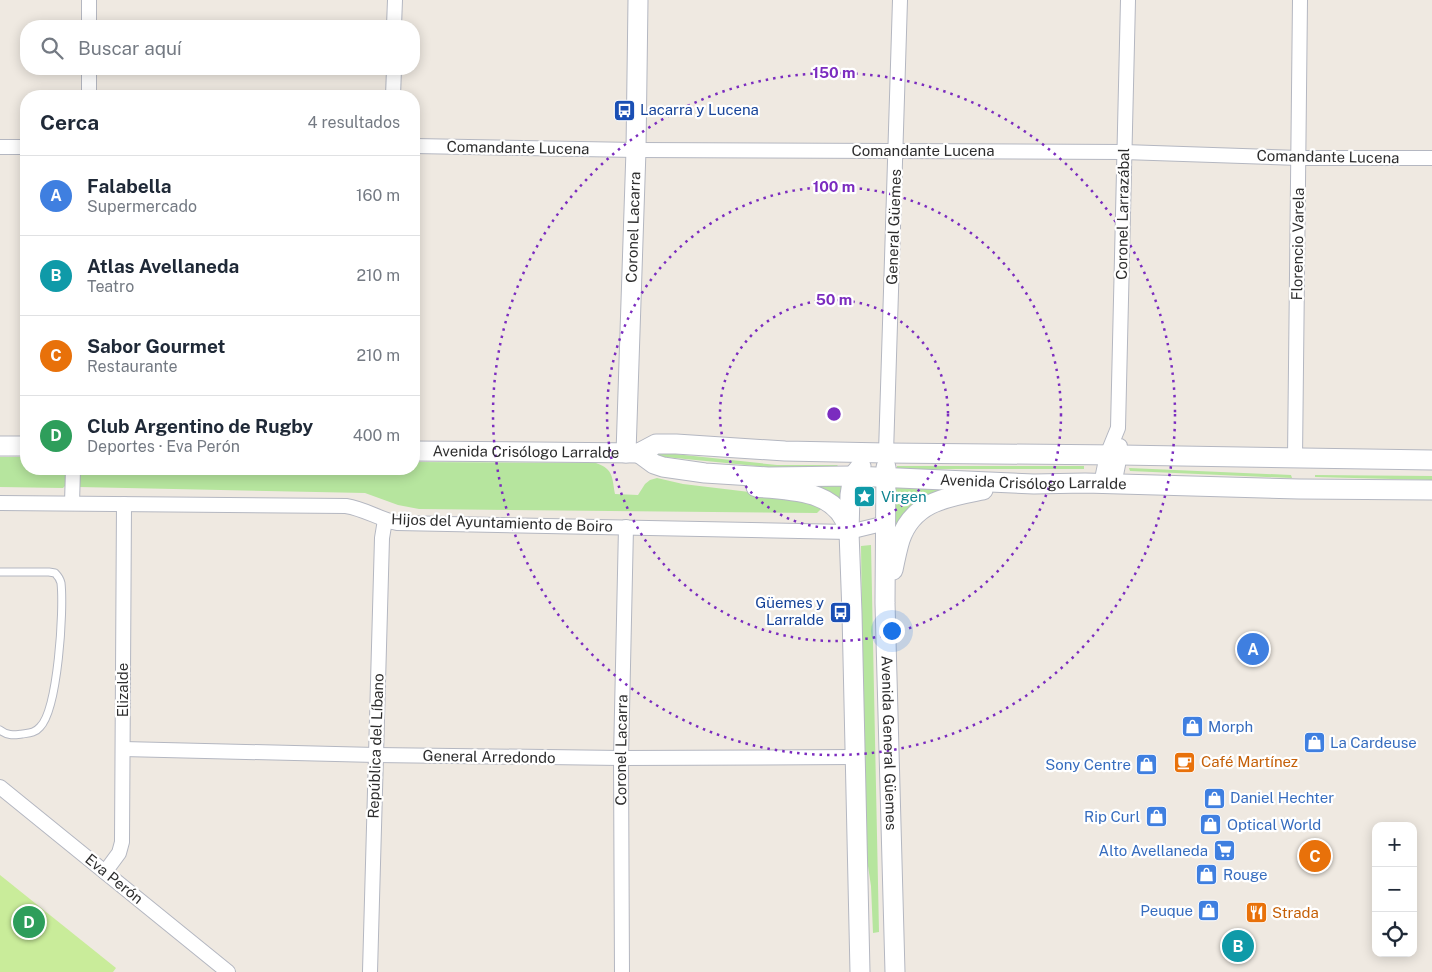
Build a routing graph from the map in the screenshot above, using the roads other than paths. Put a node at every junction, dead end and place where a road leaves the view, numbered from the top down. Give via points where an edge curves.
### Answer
1 (89, 0) edge
2 (395, 0) edge
3 (638, 0) edge
4 (900, 0) edge
5 (1128, 0) edge
6 (1300, 0) edge
7 (89, 20) edge
8 (394, 20) edge
9 (89, 75) edge
10 (394, 75) edge
11 (89, 90) edge
12 (393, 90) edge
13 (420, 146) edge
14 (0, 147) edge
15 (20, 147) edge
16 (636, 150) junction
17 (897, 150) junction
18 (1124, 152) junction
19 (1299, 158) junction
20 (1432, 158) edge
21 (0, 446) edge
22 (20, 446) edge
23 (420, 451) edge
24 (632, 453) junction
25 (886, 453) junction
26 (1114, 455) junction
27 (1295, 458) junction
28 (1432, 460) edge
29 (704, 473) junction
30 (73, 475) edge
31 (854, 476) junction
32 (885, 478) junction
33 (1034, 484) junction
34 (1108, 484) junction
35 (1432, 490) edge
36 (0, 503) edge
37 (72, 503) junction
38 (124, 504) junction
39 (385, 520) junction
40 (886, 523) junction
41 (626, 527) junction
42 (849, 532) junction
43 (0, 572) edge
44 (885, 603) junction
45 (0, 730) edge
46 (123, 749) junction
47 (376, 755) junction
48 (855, 757) junction
49 (621, 758) junction
50 (0, 787) edge
51 (105, 872) junction
52 (228, 972) edge
53 (370, 972) edge
54 (622, 972) edge
55 (860, 972) edge
56 (895, 972) edge

1 - 7 street
2 - 8 street
3 - 16 main road, Coronel Lacarra
4 - 17 street, General Güemes
5 - 18 street, Coronel Larrazábal
6 - 19 street, Florencio Varela
9 - 11 street
10 - 12 street
13 - 16 street, Comandante Lucena
14 - 15 street
16 - 17 street, Comandante Lucena
16 - 24 main road, Coronel Lacarra
17 - 18 street, Comandante Lucena
17 - 25 street, General Güemes
18 - 19 street, Comandante Lucena
18 - 26 street, Coronel Larrazábal via 1118,428
19 - 20 street, Comandante Lucena
19 - 27 street, Florencio Varela
21 - 22 main road
23 - 24 main road, Avenida Crisólogo Larralde
24 - 25 main road, Avenida Crisólogo Larralde via 656,444 666,444
24 - 29 main road, Avenida Crisólogo Larralde via 664,467
25 - 26 main road, Avenida Crisólogo Larralde
25 - 31 main road via 865,461
25 - 32 main road, Avenida General Güemes
26 - 27 main road, Avenida Crisólogo Larralde
26 - 34 street, Coronel Larrazábal
27 - 28 main road, Avenida Crisólogo Larralde
29 - 31 main road, Avenida Crisólogo Larralde
29 - 42 main road via 736,484 801,492 822,498 843,517
30 - 37 street
31 - 32 main road, Avenida Crisólogo Larralde
31 - 42 main road
32 - 33 main road, Avenida Crisólogo Larralde
32 - 40 main road, Avenida General Güemes
33 - 34 main road, Avenida Crisólogo Larralde
33 - 44 main road via 962,494 923,507 912,517 900,540
34 - 35 main road, Avenida Crisólogo Larralde
36 - 37 street, Hijos del Ayuntamiento de Boiro
37 - 38 street, Hijos del Ayuntamiento de Boiro
38 - 39 street, Hijos del Ayuntamiento de Boiro via 346,506 367,510
38 - 46 street, Elizalde
39 - 41 street, Hijos del Ayuntamiento de Boiro via 397,523
39 - 47 street, República del Líbano
40 - 42 street, Hijos del Ayuntamiento de Boiro
40 - 44 main road, Avenida General Güemes
41 - 42 street, Hijos del Ayuntamiento de Boiro
41 - 49 street, Coronel Lacarra
42 - 48 main road
43 - 45 lane via 49,572 55,573 61,581 58,668 45,719 33,732 10,736
44 - 56 main road, Avenida General Güemes
46 - 47 street, General Arredondo
46 - 51 street, Elizalde via 122,842 119,853
47 - 49 street, General Arredondo
47 - 53 street, República del Líbano
48 - 49 street, General Arredondo
48 - 55 main road
49 - 54 street, Coronel Lacarra
50 - 51 street, Eva Perón
51 - 52 street, Eva Perón

